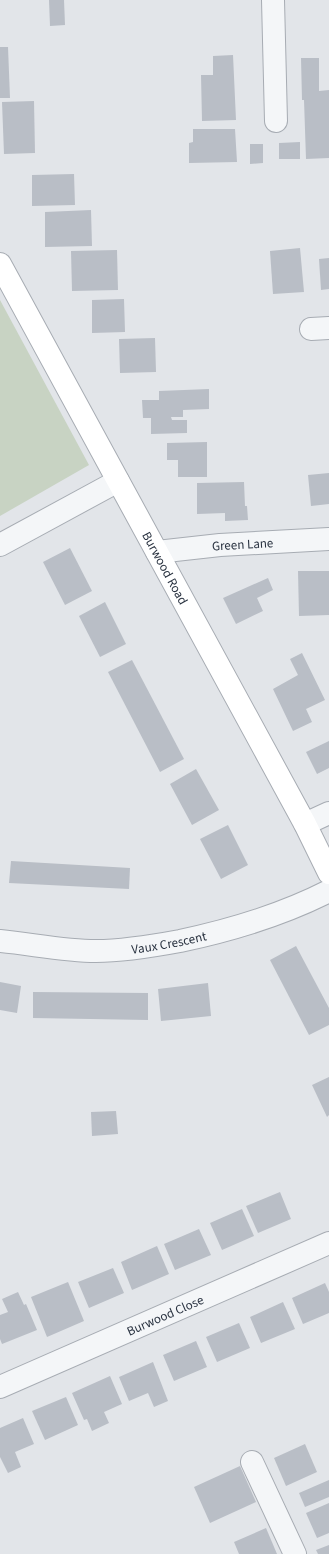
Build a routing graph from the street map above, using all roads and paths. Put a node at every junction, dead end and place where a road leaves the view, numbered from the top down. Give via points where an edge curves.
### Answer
1 (273, 0) edge
2 (276, 121) dead end
3 (0, 264) edge
4 (118, 482) junction
5 (329, 539) edge
6 (0, 544) edge
7 (157, 552) junction
8 (329, 813) edge
9 (305, 824) junction
10 (329, 873) edge
11 (329, 891) edge
12 (0, 941) edge
13 (329, 1243) edge
14 (0, 1387) edge
15 (252, 1462) dead end
16 (295, 1554) edge

1 - 2 street
3 - 4 street, Burwood Road
4 - 6 street
4 - 7 street, Burwood Road
5 - 7 street, Green Lane via 220,545
7 - 9 street, Burwood Road
8 - 9 street
9 - 10 street, Burwood Road
11 - 12 street, Vaux Crescent via 298,907 264,919 211,934 151,946 96,951
13 - 14 street, Burwood Close
15 - 16 street

